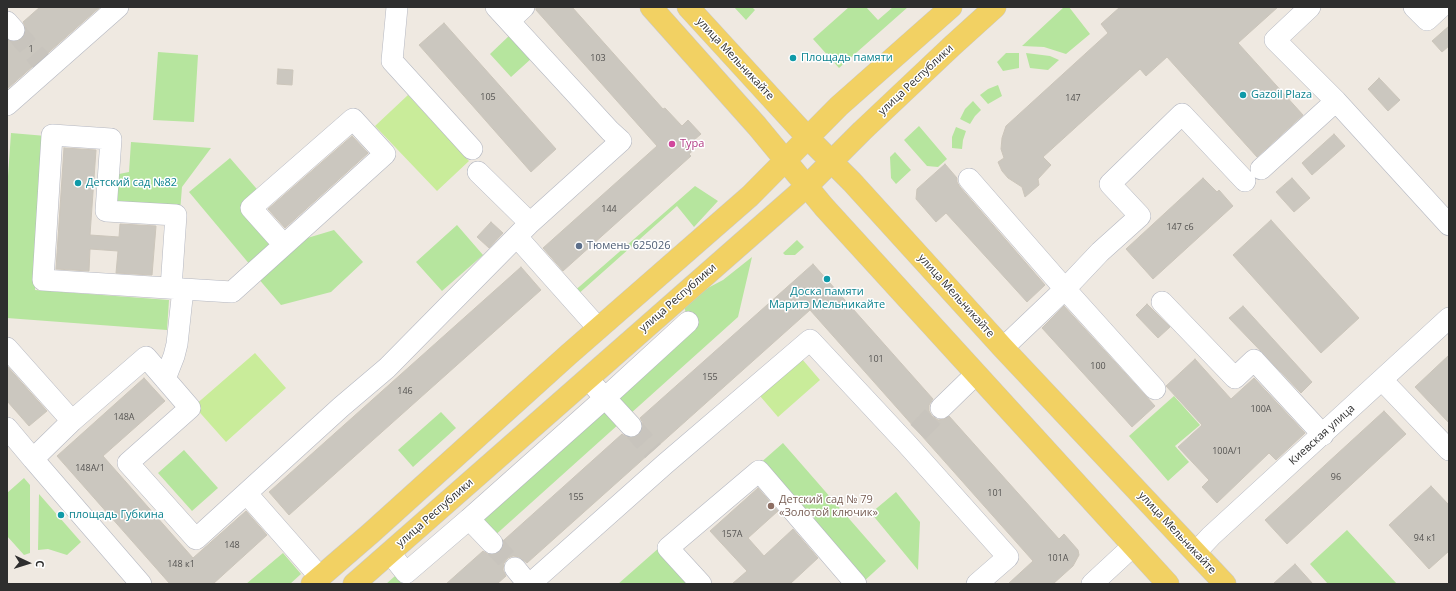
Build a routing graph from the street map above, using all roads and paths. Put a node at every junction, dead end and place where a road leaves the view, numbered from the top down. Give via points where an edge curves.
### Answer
1 (118, 7) edge
2 (397, 7) edge
3 (524, 7) edge
4 (652, 7) edge
5 (688, 7) edge
6 (951, 7) edge
7 (995, 7) edge
8 (1310, 7) edge
9 (1414, 7) edge
10 (1441, 7) edge
11 (502, 14) edge
12 (1336, 101) junction
13 (7, 105) edge
14 (808, 138) junction
15 (472, 149) dead end
16 (786, 160) junction
17 (831, 160) junction
18 (478, 172) dead end
19 (969, 179) dead end
20 (807, 186) junction
21 (1449, 225) edge
22 (523, 230) junction
23 (284, 245) junction
24 (177, 289) junction
25 (1065, 289) junction
26 (1162, 302) dead end
27 (1449, 318) edge
28 (688, 322) dead end
29 (598, 328) junction
30 (7, 348) edge
31 (1003, 348) junction
32 (976, 374) junction
33 (588, 378) junction
34 (165, 379) junction
35 (1382, 380) junction
36 (1155, 389) dead end
37 (605, 398) junction
38 (942, 408) tunnel mouth
39 (72, 421) junction
40 (631, 426) tunnel mouth
41 (7, 428) edge
42 (1322, 435) junction
43 (1449, 450) edge
44 (33, 459) junction
45 (247, 494) junction
46 (469, 519) junction
47 (492, 543) tunnel mouth
48 (1134, 546) junction
49 (1196, 552) junction
50 (390, 553) junction
51 (515, 568) tunnel mouth
52 (316, 580) edge
53 (141, 584) edge
54 (354, 584) edge
55 (529, 584) edge
56 (700, 584) edge
57 (856, 584) edge
58 (977, 584) edge
59 (1092, 584) edge
60 (1168, 584) edge
61 (1225, 584) edge

1 - 13 street via 44,65
2 - 15 street via 392,60
3 - 11 street
4 - 16 main road
5 - 14 main road, улица Мельникайте
6 - 14 main road via 839,106
7 - 17 main road, улица Республики
8 - 12 street via 1274,40
9 - 10 street via 1426,20
11 - 22 street via 621,141
12 - 21 street
12 - 25 street via 1253,175 1182,114 1110,184 1140,216 1100,252
14 - 16 main road
14 - 17 main road, улица Мельникайте
16 - 20 main road
16 - 29 main road via 750,196
17 - 20 main road, улица Республики
17 - 31 main road, улица Мельникайте
18 - 22 street
19 - 25 street
20 - 32 main road
20 - 33 main road, улица Республики
22 - 29 street
22 - 45 street via 387,368
23 - 23 street via 385,154 353,119 252,208
23 - 24 street via 232,292
24 - 24 street via 176,216 106,211 111,139 52,135 43,280
24 - 34 street via 177,344
25 - 31 street
25 - 36 street
26 - 42 street via 1235,378 1254,360
27 - 35 street, Киевская улица
28 - 37 street
29 - 52 main road
30 - 39 street
31 - 49 main road, улица Мельникайте
32 - 38 street
32 - 48 main road
33 - 37 street
33 - 50 main road, улица Республики
34 - 39 street via 146,357
34 - 45 street via 190,408 128,463 196,539
35 - 42 street, Киевская улица
35 - 43 street
37 - 40 street
37 - 46 street
39 - 44 street
41 - 44 street
42 - 49 street, Киевская улица via 1210,536
44 - 53 street
45 - 52 street
46 - 47 street
46 - 50 street via 406,573
48 - 59 street
48 - 60 main road
49 - 61 main road, улица Мельникайте
50 - 54 main road, улица Республики
51 - 55 street
55 - 58 street via 659,457 810,340 913,438 1008,557
56 - 57 street via 668,548 759,471

